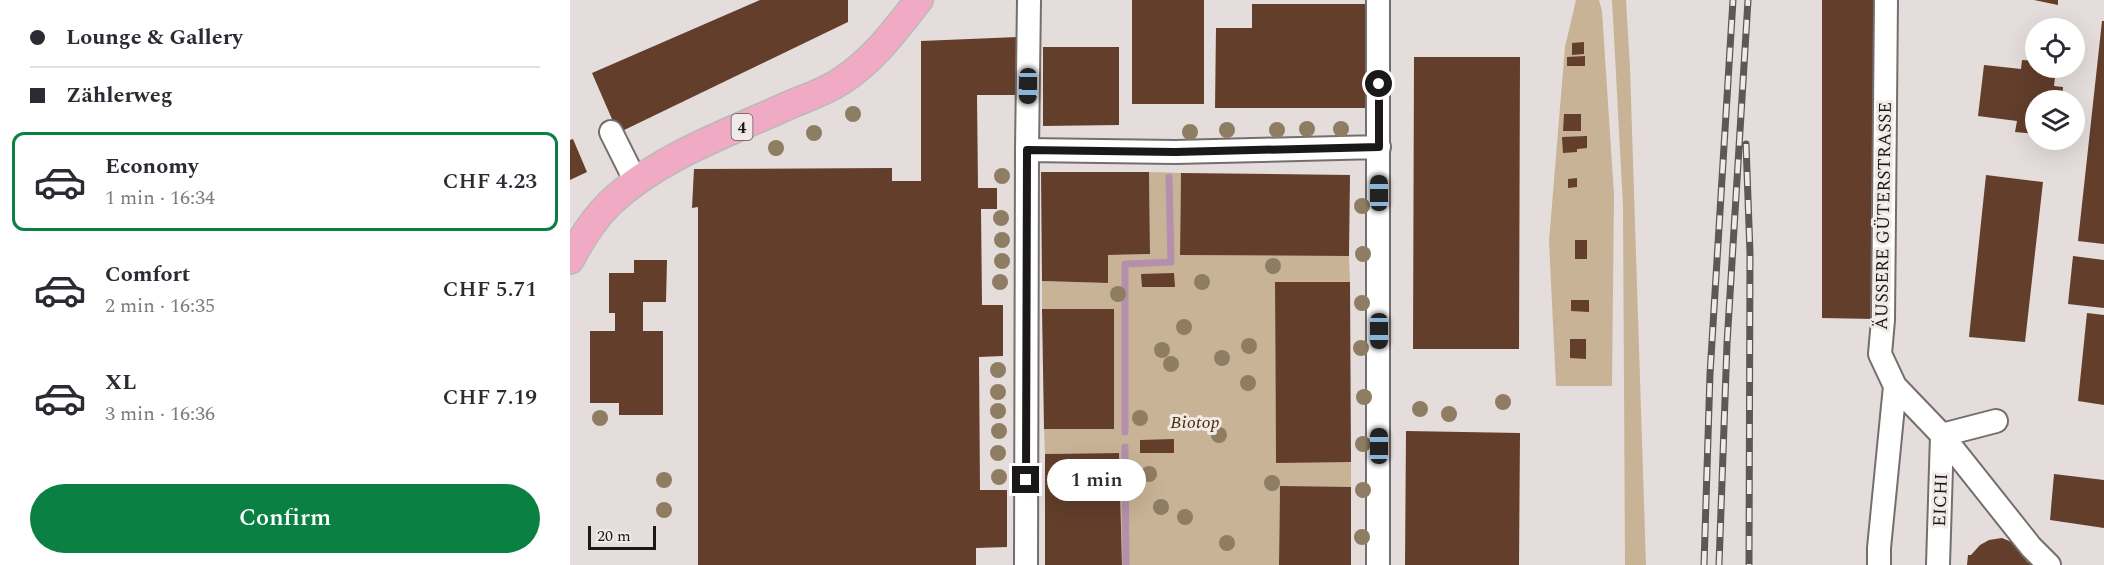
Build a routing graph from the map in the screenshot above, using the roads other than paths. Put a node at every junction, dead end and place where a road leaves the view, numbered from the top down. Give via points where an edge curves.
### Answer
1 (919, 0) edge
2 (1029, 0) edge
3 (1378, 0) edge
4 (1886, 0) edge
5 (611, 132) dead end
6 (1379, 147) junction
7 (1027, 154) junction
8 (636, 182) junction
9 (570, 260) edge
10 (1895, 386) junction
11 (1996, 421) dead end
12 (1942, 435) junction
13 (1026, 565) edge
14 (1378, 565) edge
15 (1879, 565) edge
16 (1938, 565) edge
17 (2049, 565) edge

1 - 8 main road, 4 via 870,60 839,82 683,154
2 - 7 street
3 - 6 street
4 - 10 street, ÄUSSERE GÜTERSTRASSE via 1880,354
5 - 8 street
6 - 7 street
6 - 14 street
7 - 13 street
8 - 9 main road, 4 via 607,206
10 - 12 street, ÄUSSERE GÜTERSTRASSE
10 - 15 street
11 - 12 street
12 - 16 street, EICHI
12 - 17 street, ÄUSSERE GÜTERSTRASSE

